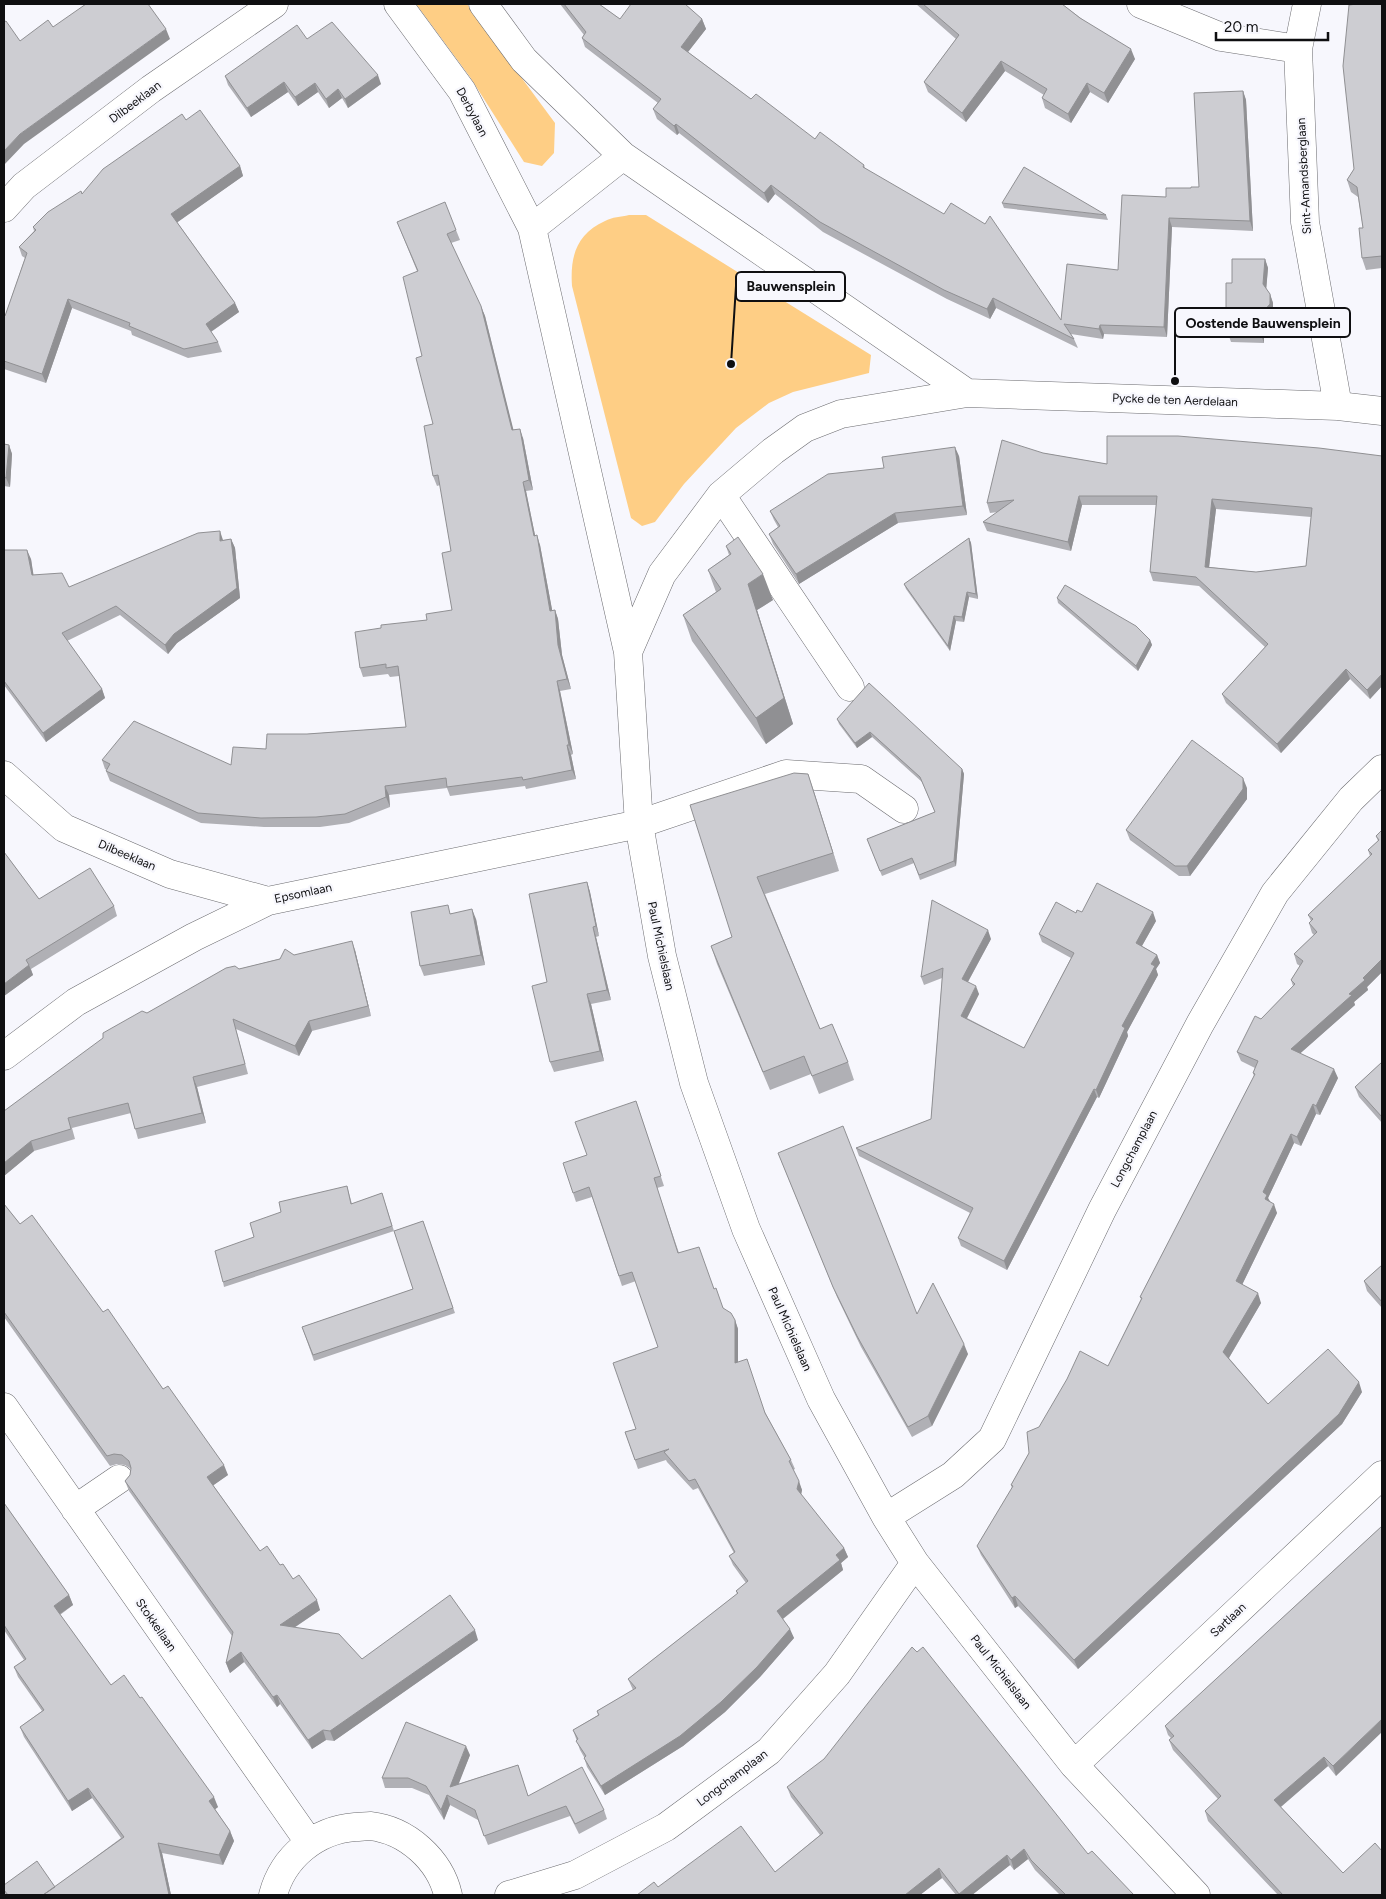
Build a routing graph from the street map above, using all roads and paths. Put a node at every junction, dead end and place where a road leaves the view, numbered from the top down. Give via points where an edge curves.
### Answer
1 (274, 4) edge
2 (398, 4) edge
3 (483, 4) edge
4 (1141, 4) edge
5 (1307, 4) edge
6 (1298, 49) junction
7 (623, 156) junction
8 (4, 208) edge
9 (532, 228) junction
10 (967, 393) junction
11 (1338, 406) junction
12 (1382, 411) edge
13 (721, 496) junction
14 (628, 652) junction
15 (850, 686) dead end
16 (1382, 769) edge
17 (4, 775) edge
18 (904, 809) dead end
19 (639, 824) junction
20 (268, 901) junction
21 (4, 1056) edge
22 (4, 1408) edge
23 (1382, 1475) edge
24 (119, 1479) dead end
25 (75, 1509) junction
26 (886, 1517) junction
27 (915, 1564) junction
28 (1074, 1765) junction
29 (309, 1842) junction
30 (273, 1895) edge
31 (448, 1895) edge
32 (509, 1895) edge
33 (1196, 1895) edge

1 - 8 street, Dilbeeklaan via 152,89 24,186
2 - 9 street, Derbylaan via 462,91
3 - 7 street via 524,60
4 - 6 street via 1221,37
5 - 6 street, Sint-Amandsberglaan
6 - 11 street, Sint-Amandsberglaan via 1305,222
7 - 9 street
7 - 10 street
9 - 14 street, Derbylaan
10 - 11 street, Pycke de ten Aerdelaan
10 - 13 street, Pycke de ten Aerdelaan via 841,414 806,428 773,451
11 - 12 street, Pycke de ten Aerdelaan
13 - 14 street, Pycke de ten Aerdelaan via 662,574
13 - 15 street
14 - 19 street, Paul Michielslaan
16 - 26 street, Longchamplaan via 1351,799 1275,892 1200,1024 1102,1210 992,1439 953,1475
17 - 20 street, Dilbeeklaan via 64,828 170,874
18 - 19 street, Epsomlaan via 861,779 786,774
19 - 20 street, Epsomlaan
19 - 26 street, Paul Michielslaan via 662,956 694,1083 746,1229 817,1390
20 - 21 street, Epsomlaan via 194,937 76,1002
22 - 25 street, Stokkellaan
23 - 28 street, Sartlaan
24 - 25 street
25 - 29 street, Stokkellaan
26 - 27 street, Paul Michielslaan
27 - 28 street, Paul Michielslaan
27 - 32 street, Longchamplaan via 837,1674 769,1751 666,1827 575,1875
28 - 33 street, Paul Michielslaan
29 - 30 street via 287,1865
29 - 31 street via 338,1829 370,1826 401,1836 427,1855 445,1882

